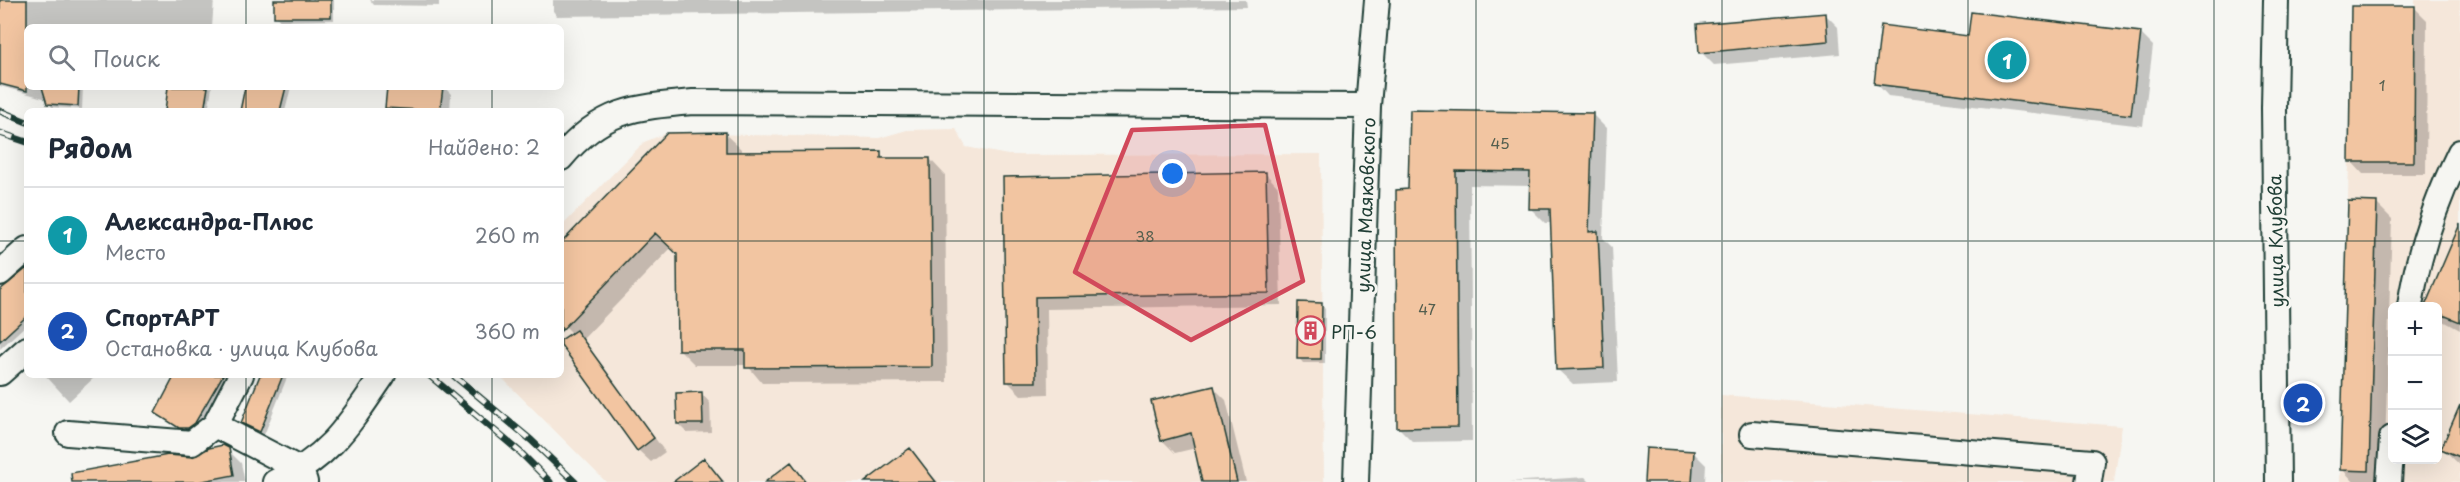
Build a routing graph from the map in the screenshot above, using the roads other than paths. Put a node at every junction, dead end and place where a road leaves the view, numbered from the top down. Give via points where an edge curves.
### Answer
1 (1377, 0) edge
2 (2276, 0) edge
3 (1368, 106) junction
4 (2460, 152) edge
5 (564, 154) edge
6 (24, 252) edge
7 (0, 273) edge
8 (2411, 302) edge
9 (24, 352) edge
10 (0, 373) edge
11 (239, 378) edge
12 (381, 378) edge
13 (215, 425) junction
14 (68, 433) dead end
15 (1752, 434) dead end
16 (2390, 464) edge
17 (303, 476) edge
18 (275, 482) edge
19 (1356, 482) edge
20 (2089, 482) edge
21 (2278, 482) edge
22 (2389, 482) edge

1 - 3 street, улица Маяковского
2 - 21 street, улица Клубова
3 - 5 street via 693,102 622,112 598,123
3 - 19 street, улица Маяковского
4 - 8 street via 2438,197
6 - 7 street
9 - 10 street
11 - 13 street
12 - 17 street via 336,442
13 - 14 street via 192,443
13 - 17 street
15 - 20 street via 2092,462
16 - 22 street
17 - 18 street

